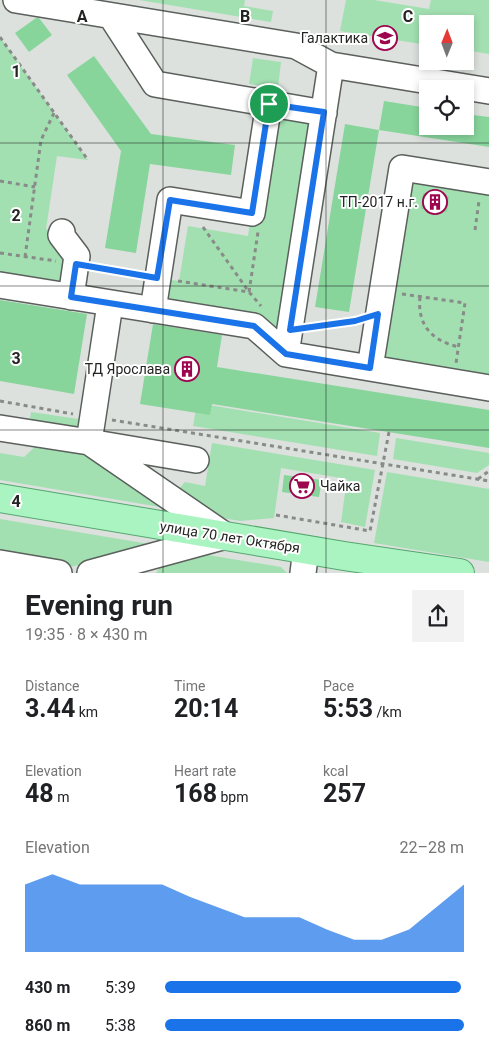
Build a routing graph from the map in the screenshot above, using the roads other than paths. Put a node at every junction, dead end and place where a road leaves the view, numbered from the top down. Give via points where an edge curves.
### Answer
1 (16, 0) edge
2 (111, 16) junction
3 (331, 65) junction
4 (489, 91) edge
5 (269, 104) junction
6 (324, 112) junction
7 (485, 181) edge
8 (62, 232) dead end
9 (0, 285) edge
10 (71, 297) junction
11 (110, 304) junction
12 (153, 310) junction
13 (286, 354) junction
14 (370, 368) junction
15 (489, 388) edge
16 (0, 428) edge
17 (89, 442) junction
18 (196, 460) dead end
19 (0, 498) edge
20 (226, 536) junction
21 (304, 561) edge
22 (0, 563) edge
23 (59, 573) edge
24 (90, 573) edge
25 (460, 573) edge

1 - 2 street
2 - 3 street via 296,46
2 - 5 street via 155,84
3 - 4 street
3 - 6 street
5 - 6 street
5 - 12 street via 252,213 170,200
6 - 13 street
7 - 14 street via 402,168
8 - 10 street via 77,256
9 - 10 street
10 - 11 street
11 - 12 street
11 - 17 street
12 - 13 street via 254,326
13 - 14 street
14 - 15 street
16 - 17 street
17 - 18 street
17 - 20 street
19 - 20 main road, улица 70 лет Октября
20 - 21 main road, улица 70 лет Октября
20 - 24 street
21 - 25 main road, улица 70 лет Октября
22 - 23 street

